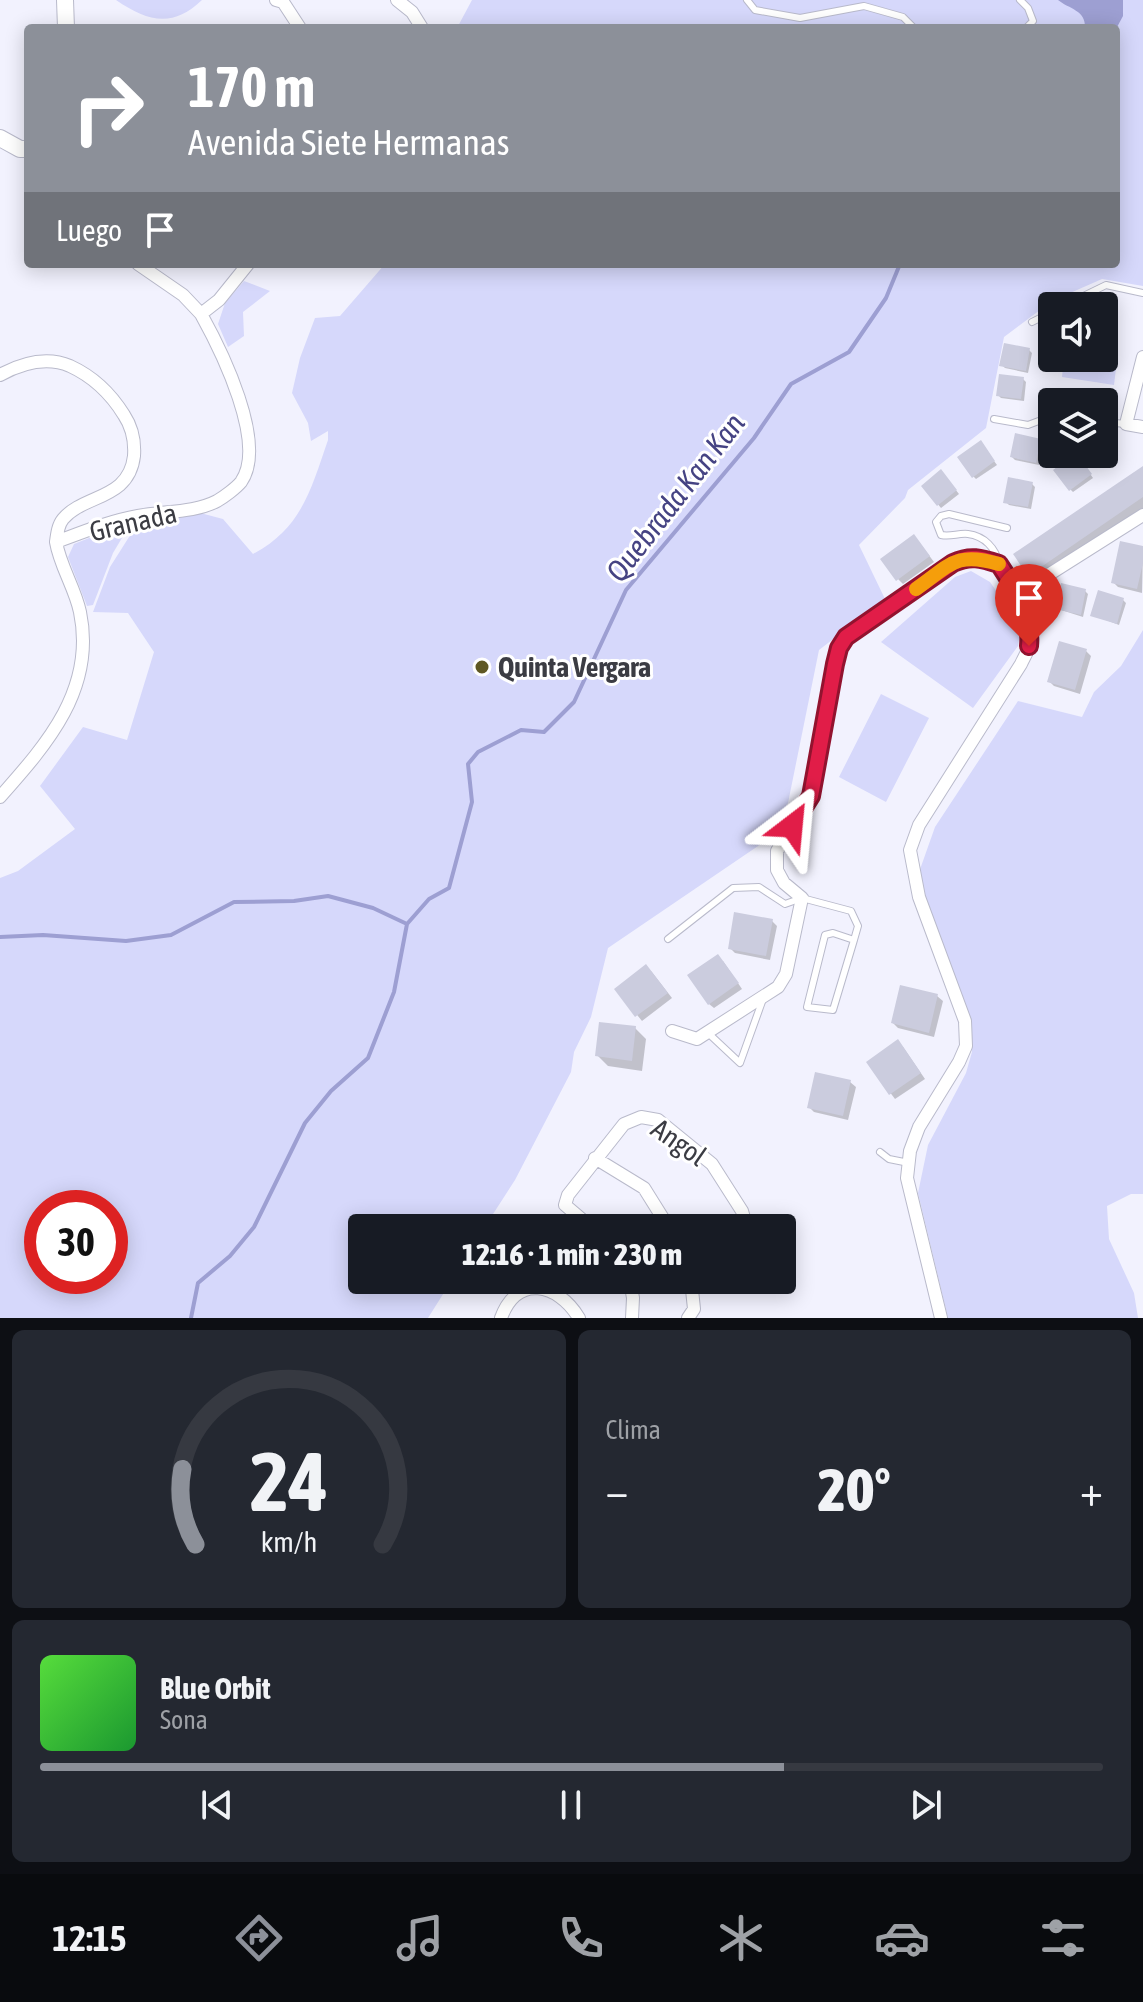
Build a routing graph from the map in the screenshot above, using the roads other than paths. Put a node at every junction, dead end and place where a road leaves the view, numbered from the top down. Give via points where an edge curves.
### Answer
1 (65, 0) edge
2 (276, 0) edge
3 (397, 0) edge
4 (747, 0) edge
5 (1020, 0) edge
6 (66, 24) edge
7 (297, 24) edge
8 (420, 24) edge
9 (910, 24) edge
10 (1030, 24) edge
11 (0, 138) edge
12 (24, 149) edge
13 (144, 268) edge
14 (245, 268) edge
15 (1092, 292) edge
16 (1143, 293) edge
17 (201, 314) junction
18 (1038, 319) edge
19 (1032, 322) dead end
20 (1143, 357) edge
21 (0, 375) edge
22 (994, 419) dead end
23 (1038, 421) edge
24 (1118, 423) edge
25 (1126, 424) junction
26 (1143, 427) edge
27 (1143, 515) edge
28 (1007, 528) dead end
29 (56, 542) junction
30 (999, 564) junction
31 (1018, 594) junction
32 (0, 797) edge
33 (802, 898) junction
34 (668, 939) dead end
35 (854, 940) junction
36 (764, 996) junction
37 (672, 1031) dead end
38 (708, 1033) junction
39 (880, 1152) dead end
40 (595, 1158) junction
41 (909, 1163) junction
42 (576, 1214) edge
43 (660, 1214) edge
44 (743, 1214) edge
45 (632, 1294) edge
46 (692, 1294) edge
47 (501, 1318) edge
48 (579, 1318) edge
49 (632, 1318) edge
50 (688, 1318) edge
51 (941, 1318) edge

1 - 6 street
2 - 7 street
3 - 8 street
4 - 9 lane via 755,10 800,18 864,6
5 - 10 lane via 1028,8
11 - 12 street
13 - 17 street, Granada
14 - 17 street
15 - 16 lane via 1106,285
17 - 29 street, Granada via 219,347 245,421 249,462 241,483 216,502 125,519
18 - 19 lane
20 - 25 street
21 - 29 street via 35,361 67,365 103,387 131,426 132,469 120,484 66,516
22 - 23 lane via 1028,425
24 - 25 lane
25 - 26 street
27 - 31 street
28 - 30 lane via 949,514 936,522 941,535 969,534 989,543
29 - 32 street, Granada via 80,613 76,689 57,727
30 - 31 street
30 - 33 street via 976,557 953,563 846,637 839,648 811,796 777,851 777,870
31 - 41 street via 1029,646 919,825 910,850 919,897 965,1021 966,1046 919,1127
33 - 34 lane via 785,904 759,887 733,888
33 - 35 lane via 851,911 858,926
33 - 36 street via 786,974
35 - 35 lane via 833,1010 807,1007 825,935
36 - 38 street
36 - 38 lane via 740,1063
37 - 38 street via 697,1039
39 - 41 lane
40 - 42 street via 568,1195 565,1205
40 - 43 street via 644,1188
40 - 44 street, Angol via 624,1124 641,1117 658,1120 712,1164
41 - 51 street via 907,1178
45 - 49 street
46 - 50 street via 694,1309
47 - 48 street via 514,1298 536,1289 560,1294

